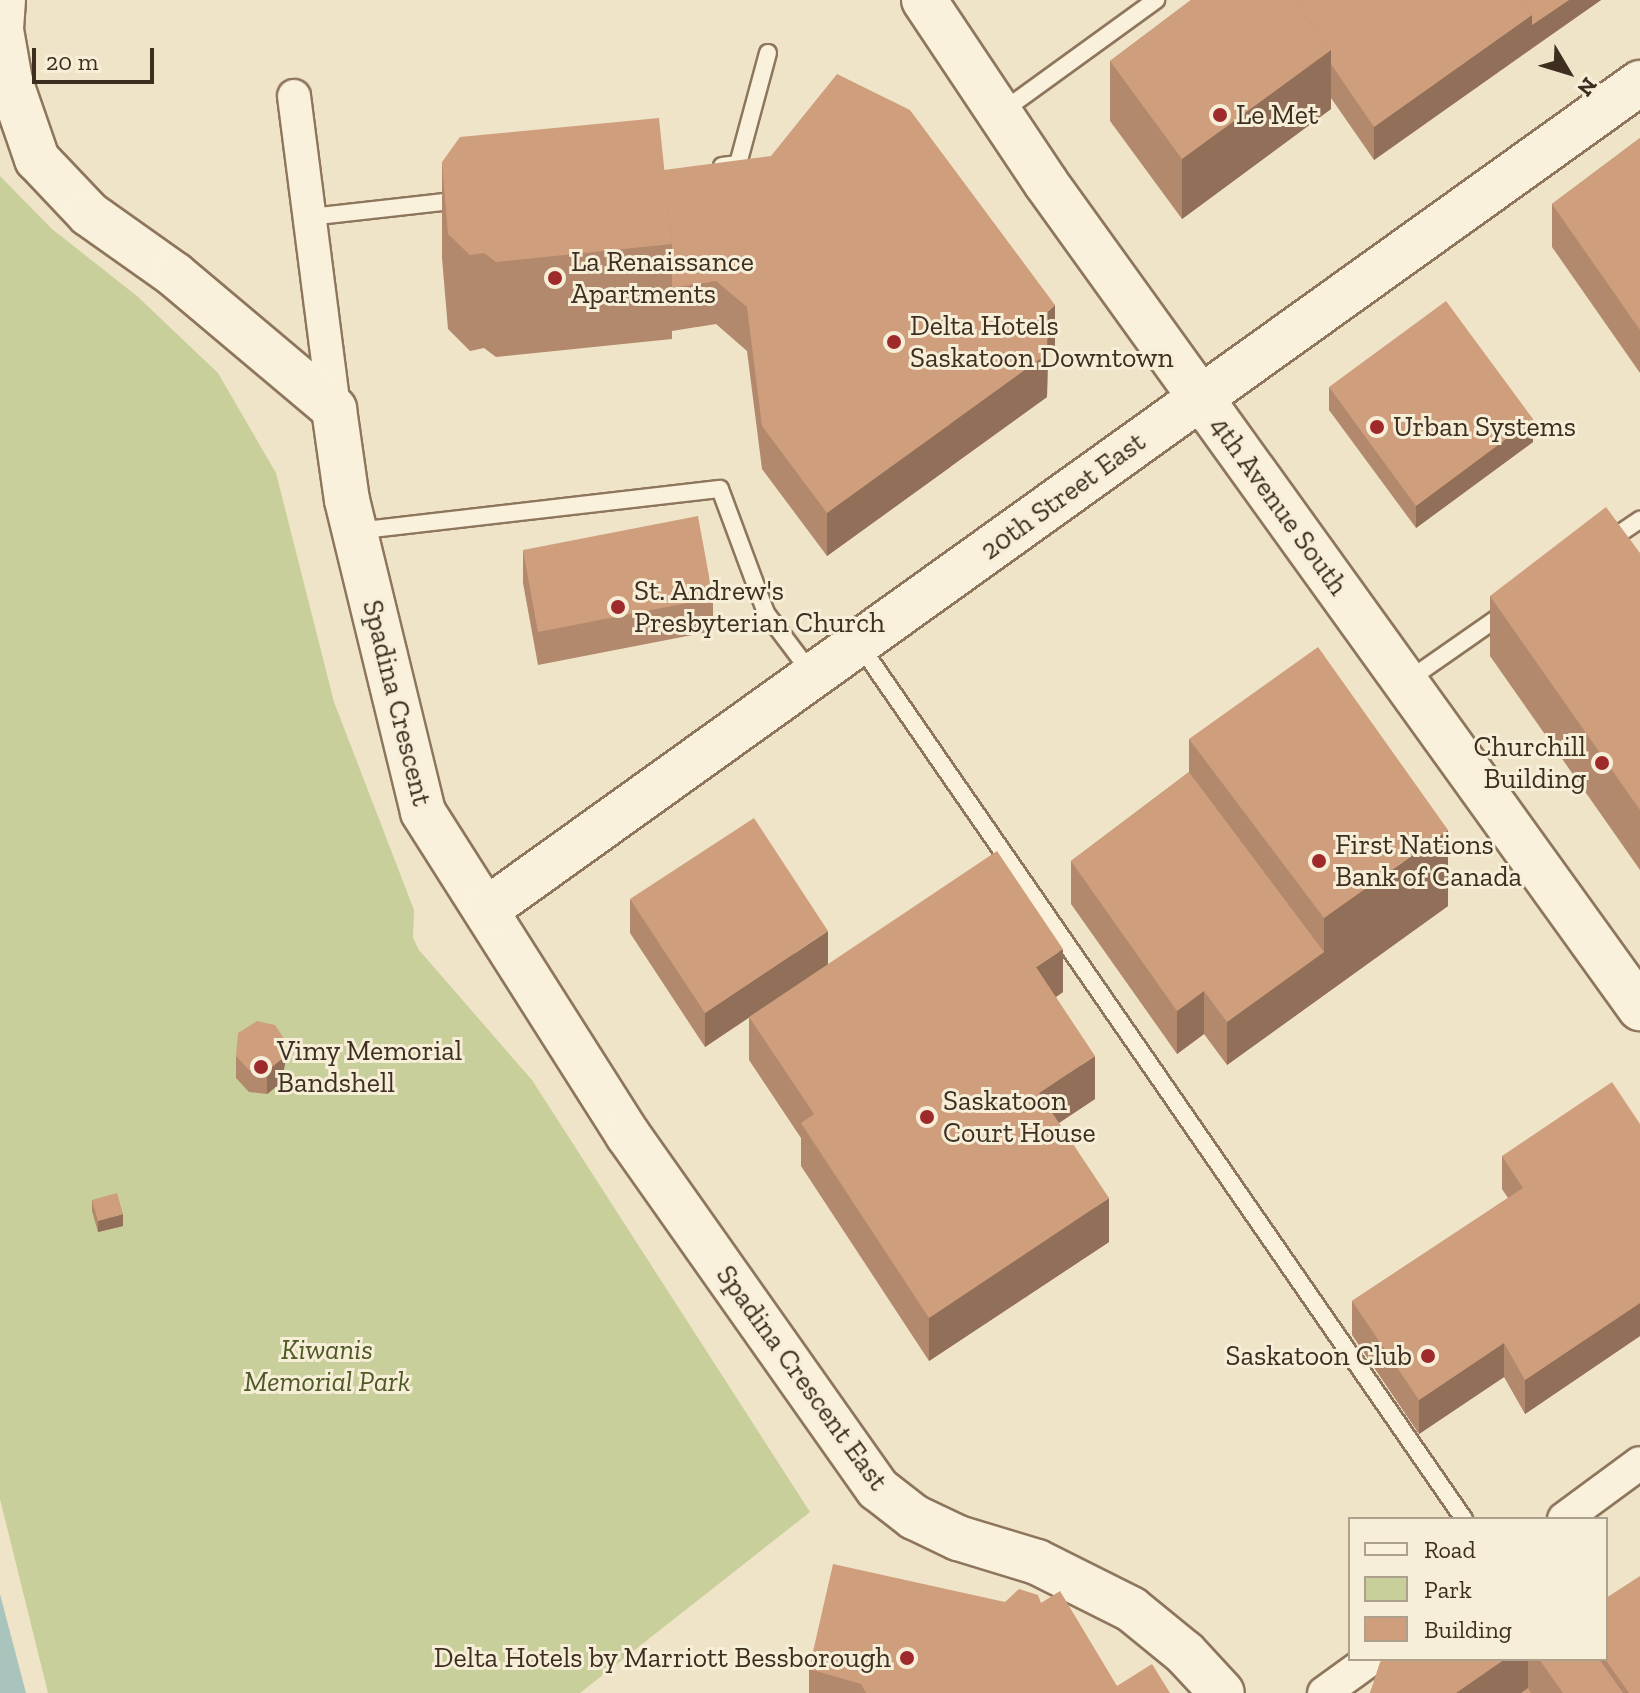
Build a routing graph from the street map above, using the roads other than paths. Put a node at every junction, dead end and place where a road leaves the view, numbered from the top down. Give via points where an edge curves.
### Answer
1 (3, 0) edge
2 (924, 0) edge
3 (1156, 0) edge
4 (0, 30) edge
5 (768, 53) dead end
6 (1640, 83) edge
7 (294, 96) dead end
8 (999, 114) junction
9 (707, 168) edge
10 (477, 198) edge
11 (310, 217) junction
12 (1200, 398) junction
13 (334, 409) junction
14 (1640, 520) edge
15 (354, 531) junction
16 (1588, 556) edge
17 (1523, 601) edge
18 (858, 643) junction
19 (812, 674) junction
20 (1405, 682) junction
21 (486, 910) junction
22 (1640, 1008) edge
23 (628, 1135) joint
24 (1640, 1463) edge
25 (1463, 1517) edge
26 (1567, 1517) edge
27 (1368, 1661) edge
28 (1222, 1693) edge
29 (1324, 1693) edge

1 - 4 street
2 - 8 street, 4th Avenue South
3 - 8 lane
4 - 13 street via 23,125 37,159 89,214 175,275
5 - 9 lane via 738,164
6 - 12 street, 20th Street East
7 - 11 street, Spadina Crescent
8 - 12 street, 4th Avenue South
10 - 11 lane
11 - 13 street, Spadina Crescent
12 - 18 street, 20th Street East
12 - 20 street, 4th Avenue South
13 - 15 street, Spadina Crescent
14 - 16 lane
15 - 19 lane via 720,489 766,613
15 - 21 street, Spadina Crescent via 423,812
17 - 20 lane
18 - 19 street, 20th Street East
18 - 25 lane
19 - 21 street, 20th Street East
20 - 22 street, 4th Avenue South
21 - 23 street, Spadina Crescent
23 - 28 street, Spadina Crescent East via 878,1489 914,1517 958,1538 1037,1562 1131,1609 1185,1653
24 - 26 street
27 - 29 street

